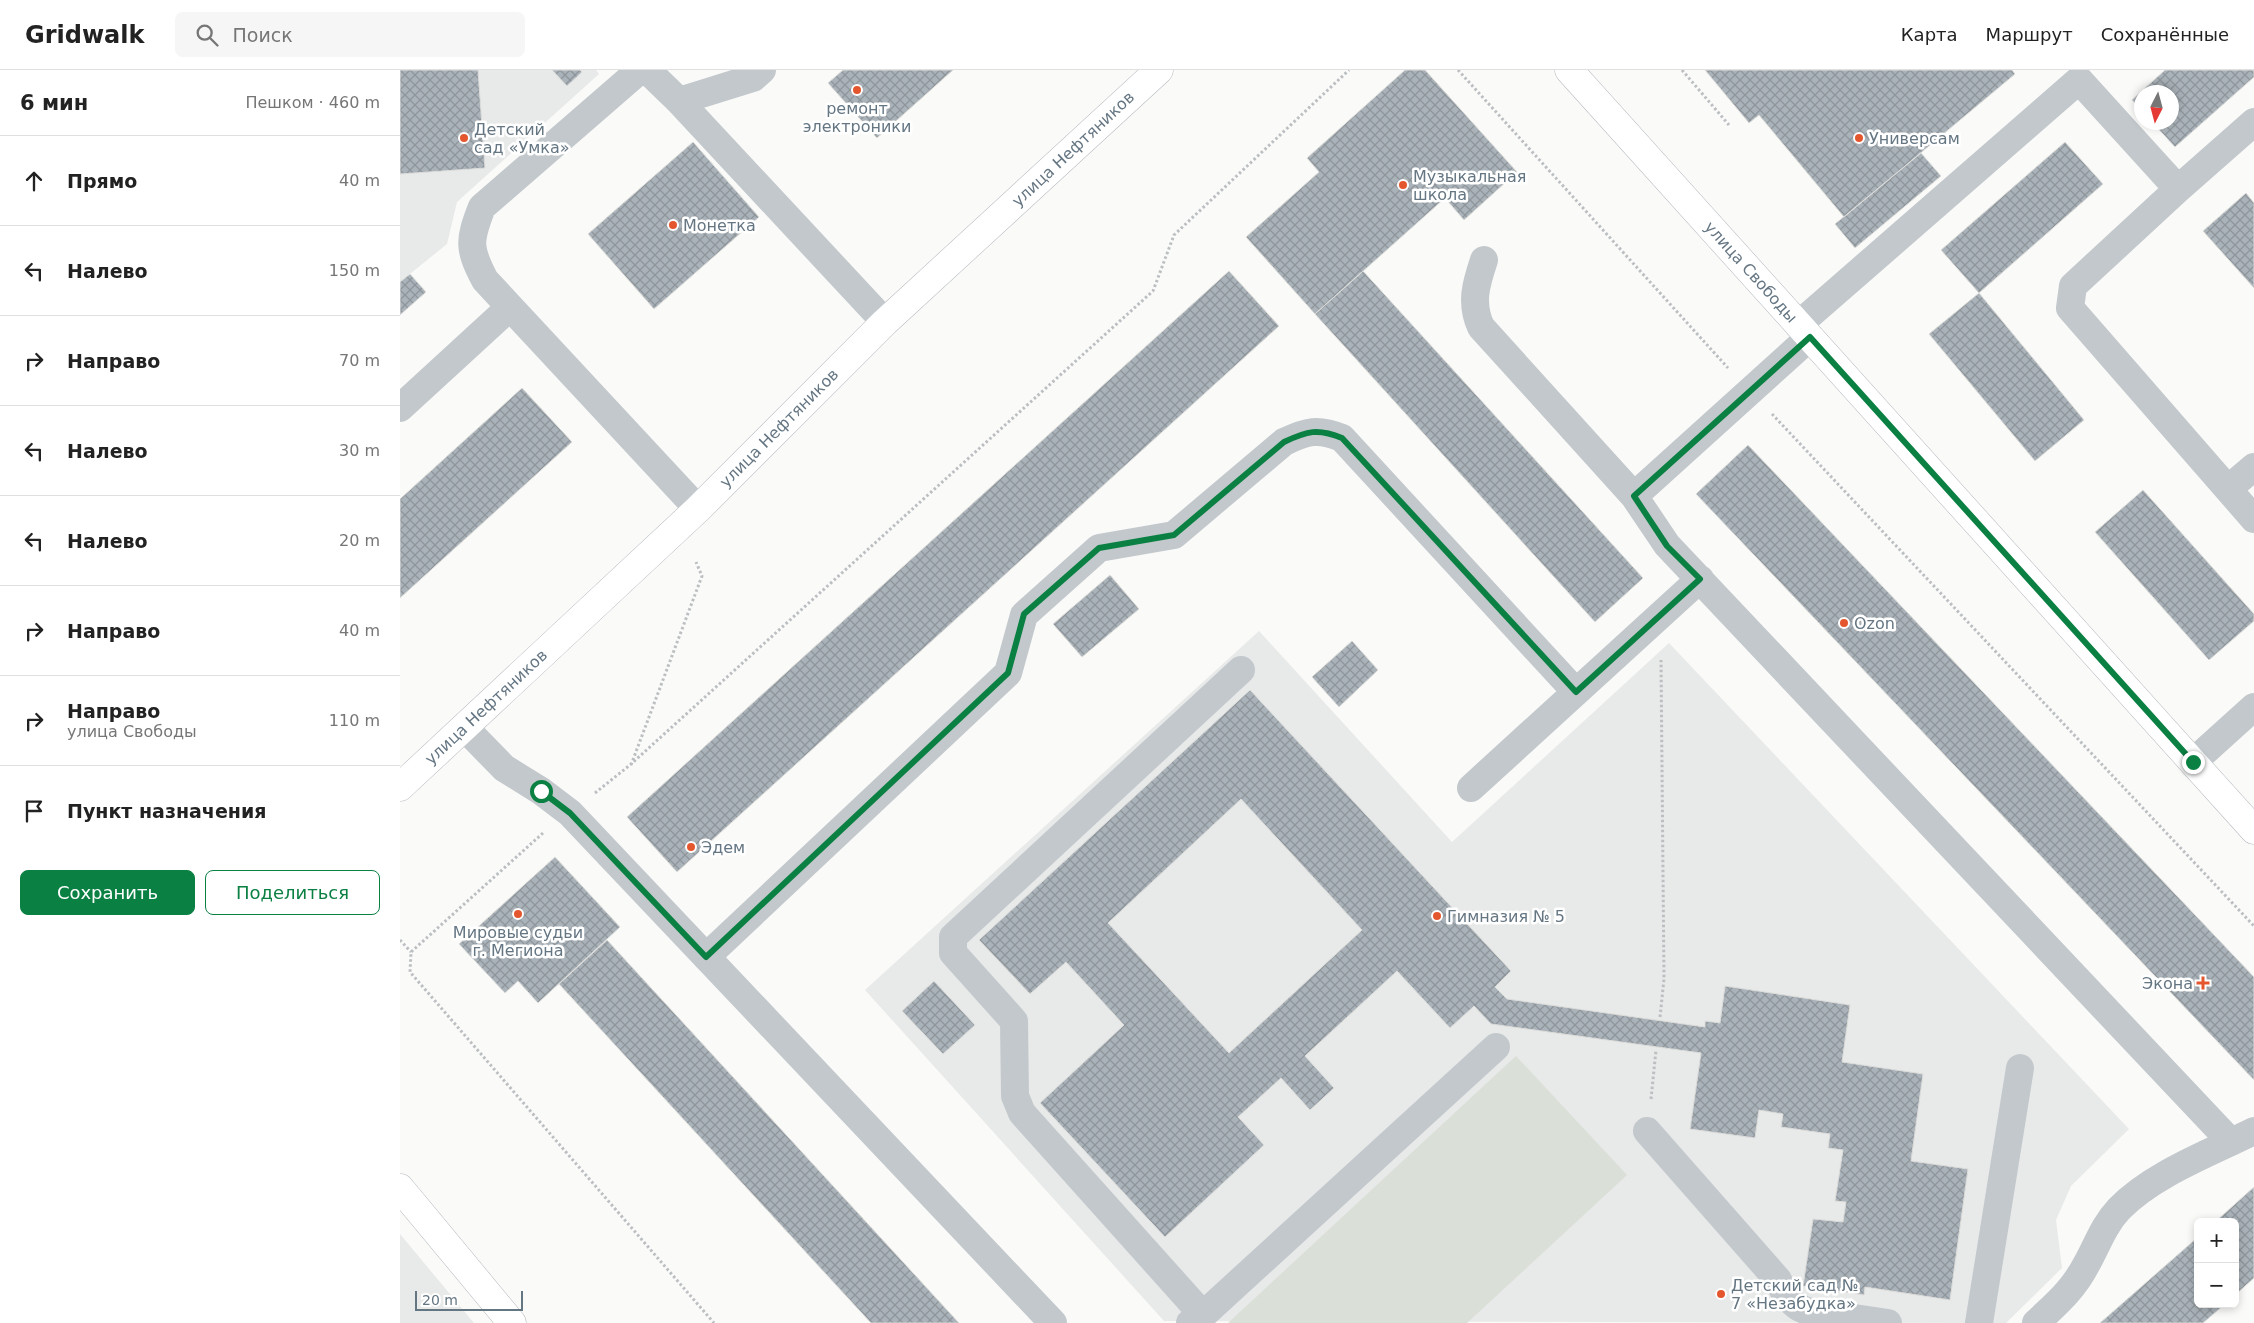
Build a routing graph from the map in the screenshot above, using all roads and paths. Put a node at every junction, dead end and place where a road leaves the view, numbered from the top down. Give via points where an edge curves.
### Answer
1 (640, 70) edge
2 (647, 70) edge
3 (762, 70) edge
4 (1159, 70) edge
5 (1349, 70) edge
6 (1458, 70) edge
7 (1569, 70) edge
8 (1682, 70) edge
9 (2079, 75) edge
10 (680, 101) junction
11 (2254, 122) edge
12 (1729, 125) dead end
13 (2178, 189) junction
14 (1484, 260) dead end
15 (510, 307) junction
16 (885, 322) junction
17 (1804, 331) junction
18 (1750, 391) junction
19 (400, 408) edge
20 (2254, 467) edge
21 (2228, 489) junction
22 (1634, 496) junction
23 (698, 509) junction
24 (2254, 519) edge
25 (696, 562) dead end
26 (1700, 579) junction
27 (1661, 615) junction
28 (1240, 670) dead end
29 (1576, 692) junction
30 (2254, 707) edge
31 (464, 727) junction
32 (2193, 762) junction
33 (630, 765) junction
34 (400, 787) edge
35 (1471, 788) dead end
36 (570, 813) junction
37 (2254, 830) edge
38 (2254, 926) edge
39 (400, 940) edge
40 (411, 952) junction
41 (706, 957) junction
42 (1660, 1017) dead end
43 (1496, 1048) dead end
44 (1656, 1050) dead end
45 (2020, 1068) dead end
46 (1648, 1132) joint
47 (2243, 1137) edge
48 (400, 1188) edge
49 (1196, 1319) edge
50 (512, 1323) edge
51 (714, 1323) edge
52 (1053, 1323) edge
53 (1888, 1323) edge
54 (1979, 1323) edge
55 (2036, 1323) edge

1 - 15 lane via 482,207 473,230 472,250 485,280
2 - 10 lane
3 - 10 lane via 753,78
4 - 16 main road, улица Нефтяников
5 - 33 path via 1174,235 1153,291
6 - 18 path
7 - 17 main road, улица Свободы
8 - 12 path
9 - 13 lane
9 - 17 lane
10 - 16 lane
11 - 13 lane
13 - 21 lane via 2073,286 2070,308
14 - 22 lane via 1474,292 1475,311 1481,327
15 - 19 lane
15 - 23 lane
16 - 23 main road, улица Нефтяников
17 - 18 lane
17 - 32 main road, улица Свободы
18 - 22 lane
18 - 38 path
20 - 21 lane
21 - 24 lane
22 - 26 lane via 1667,546
23 - 31 main road, улица Нефтяников
25 - 33 path via 702,576
26 - 27 lane
26 - 47 lane
27 - 29 lane
27 - 42 path via 1664,978
28 - 49 lane via 953,938 953,953 1014,1021 1015,1096 1022,1113
29 - 35 lane
29 - 41 lane via 1342,438 1327,432 1305,432 1284,442 1174,535 1099,548 1024,614 1008,673
30 - 32 lane
31 - 34 main road, улица Нефтяников
31 - 36 lane via 504,768
32 - 37 main road, улица Свободы
33 - 36 path
36 - 40 path
36 - 41 lane
39 - 40 path
40 - 51 path via 410,972
41 - 52 lane
43 - 49 lane
44 - 46 path
45 - 54 lane
46 - 53 lane via 1778,1280 1796,1307
47 - 55 lane via 2152,1183 2119,1209 2101,1233 2068,1294
48 - 50 main road

